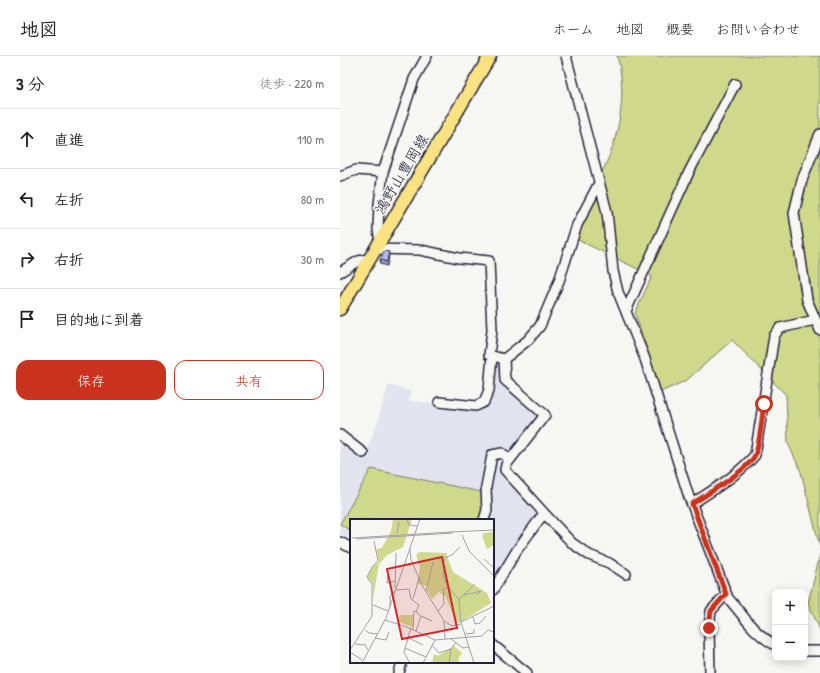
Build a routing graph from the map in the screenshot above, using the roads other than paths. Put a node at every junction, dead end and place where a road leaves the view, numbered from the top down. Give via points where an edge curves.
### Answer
1 (428, 56) edge
2 (490, 56) edge
3 (566, 56) edge
4 (735, 84) dead end
5 (820, 134) edge
6 (383, 172) junction
7 (340, 176) edge
8 (599, 183) junction
9 (375, 250) junction
10 (340, 272) edge
11 (340, 309) edge
12 (626, 311) junction
13 (815, 320) junction
14 (820, 330) edge
15 (492, 356) junction
16 (504, 360) junction
17 (439, 402) dead end
18 (340, 435) edge
19 (362, 453) dead end
20 (510, 460) junction
21 (692, 504) junction
22 (544, 513) junction
23 (484, 519) edge
24 (340, 542) edge
25 (350, 547) edge
26 (626, 574) dead end
27 (494, 588) edge
28 (726, 594) junction
29 (772, 643) edge
30 (494, 647) edge
31 (808, 651) edge
32 (820, 652) edge
33 (528, 673) edge
34 (710, 673) edge

1 - 6 street via 414,78
2 - 9 main road, 鴻野山豊岡線
3 - 8 street
4 - 12 street via 689,172
5 - 13 street via 802,180 794,213 807,300
6 - 7 street via 356,170
6 - 9 street
8 - 12 street via 607,212 613,271
8 - 16 street via 577,225 540,326
9 - 10 street
9 - 11 main road, 鴻野山豊岡線
9 - 15 street via 420,250 489,262 492,330 489,355
12 - 21 street via 645,359
13 - 14 street
13 - 21 street via 780,328 774,336 755,456 726,481
15 - 16 street
15 - 17 street via 489,390 484,402 476,406
16 - 20 street via 505,380 545,415
18 - 19 street
20 - 22 street via 505,470
20 - 23 street via 502,454 492,455 486,487 487,510
21 - 28 street
22 - 26 street via 572,543
22 - 27 street
24 - 25 street
28 - 29 street via 752,629
28 - 34 street via 711,611
30 - 33 street
31 - 32 street

